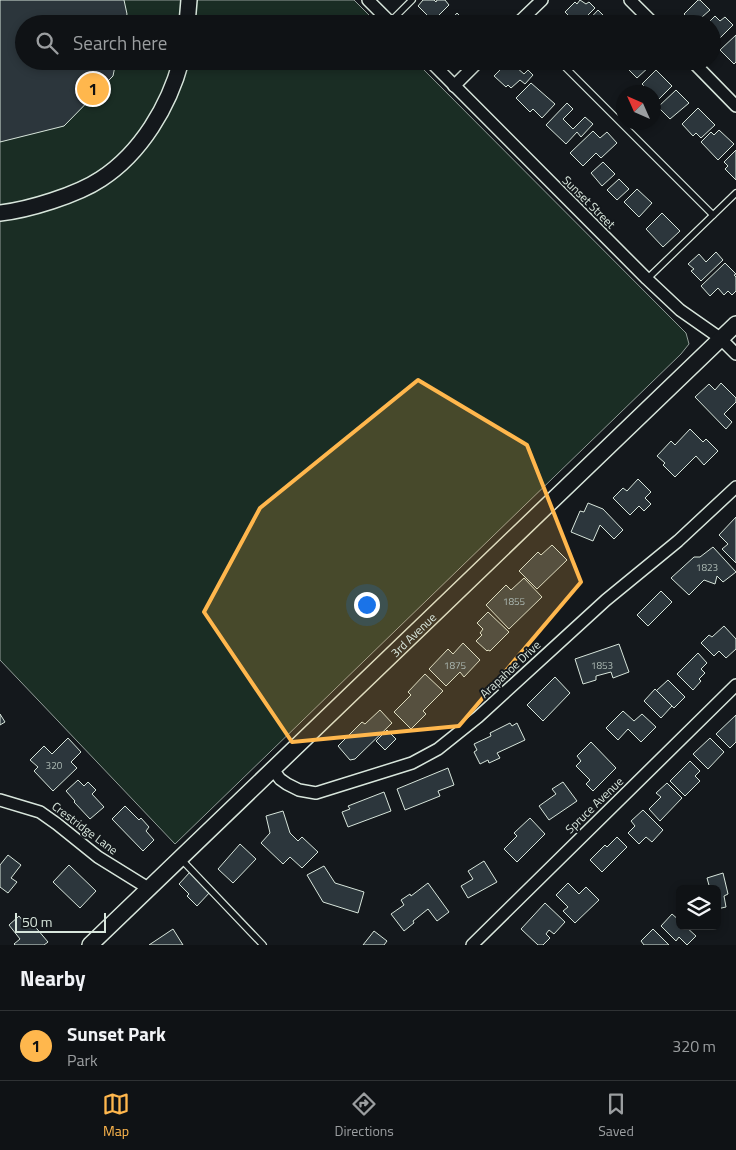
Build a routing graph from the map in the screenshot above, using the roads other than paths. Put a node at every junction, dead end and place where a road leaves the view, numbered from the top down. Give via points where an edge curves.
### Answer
1 (189, 0) edge
2 (368, 0) edge
3 (412, 0) edge
4 (542, 0) edge
5 (630, 0) edge
6 (188, 15) edge
7 (383, 15) edge
8 (398, 15) edge
9 (528, 15) edge
10 (645, 15) edge
11 (178, 70) edge
12 (439, 70) edge
13 (470, 70) edge
14 (568, 70) edge
15 (701, 70) edge
16 (454, 86) junction
17 (736, 106) edge
18 (736, 193) edge
19 (0, 213) edge
20 (713, 215) junction
21 (647, 279) junction
22 (736, 324) edge
23 (720, 338) junction
24 (736, 354) edge
25 (736, 487) edge
26 (736, 685) edge
27 (272, 768) junction
28 (1, 802) edge
29 (180, 857) junction
30 (148, 888) junction
31 (90, 945) edge
32 (263, 945) edge
33 (472, 945) edge

1 - 6 street
2 - 7 street
3 - 8 lane
4 - 9 street
5 - 10 street
11 - 19 street via 163,108 139,143 116,168 74,192 26,209
12 - 16 street, Sunset Street
13 - 16 street
14 - 20 lane
15 - 17 street
16 - 21 street, Sunset Street
18 - 20 lane
20 - 21 lane
21 - 23 street, Sunset Street via 680,310
22 - 23 street, 3rd Avenue
23 - 24 street, Sunset Street
23 - 27 street, 3rd Avenue
25 - 27 street, Arapahoe Drive via 438,749 412,763 316,793 287,784
26 - 33 street, Spruce Avenue
27 - 29 street, 3rd Avenue
28 - 30 street, Crestridge Lane via 40,812 98,857
29 - 30 street, 3rd Avenue
29 - 32 lane
30 - 31 street, 3rd Avenue

